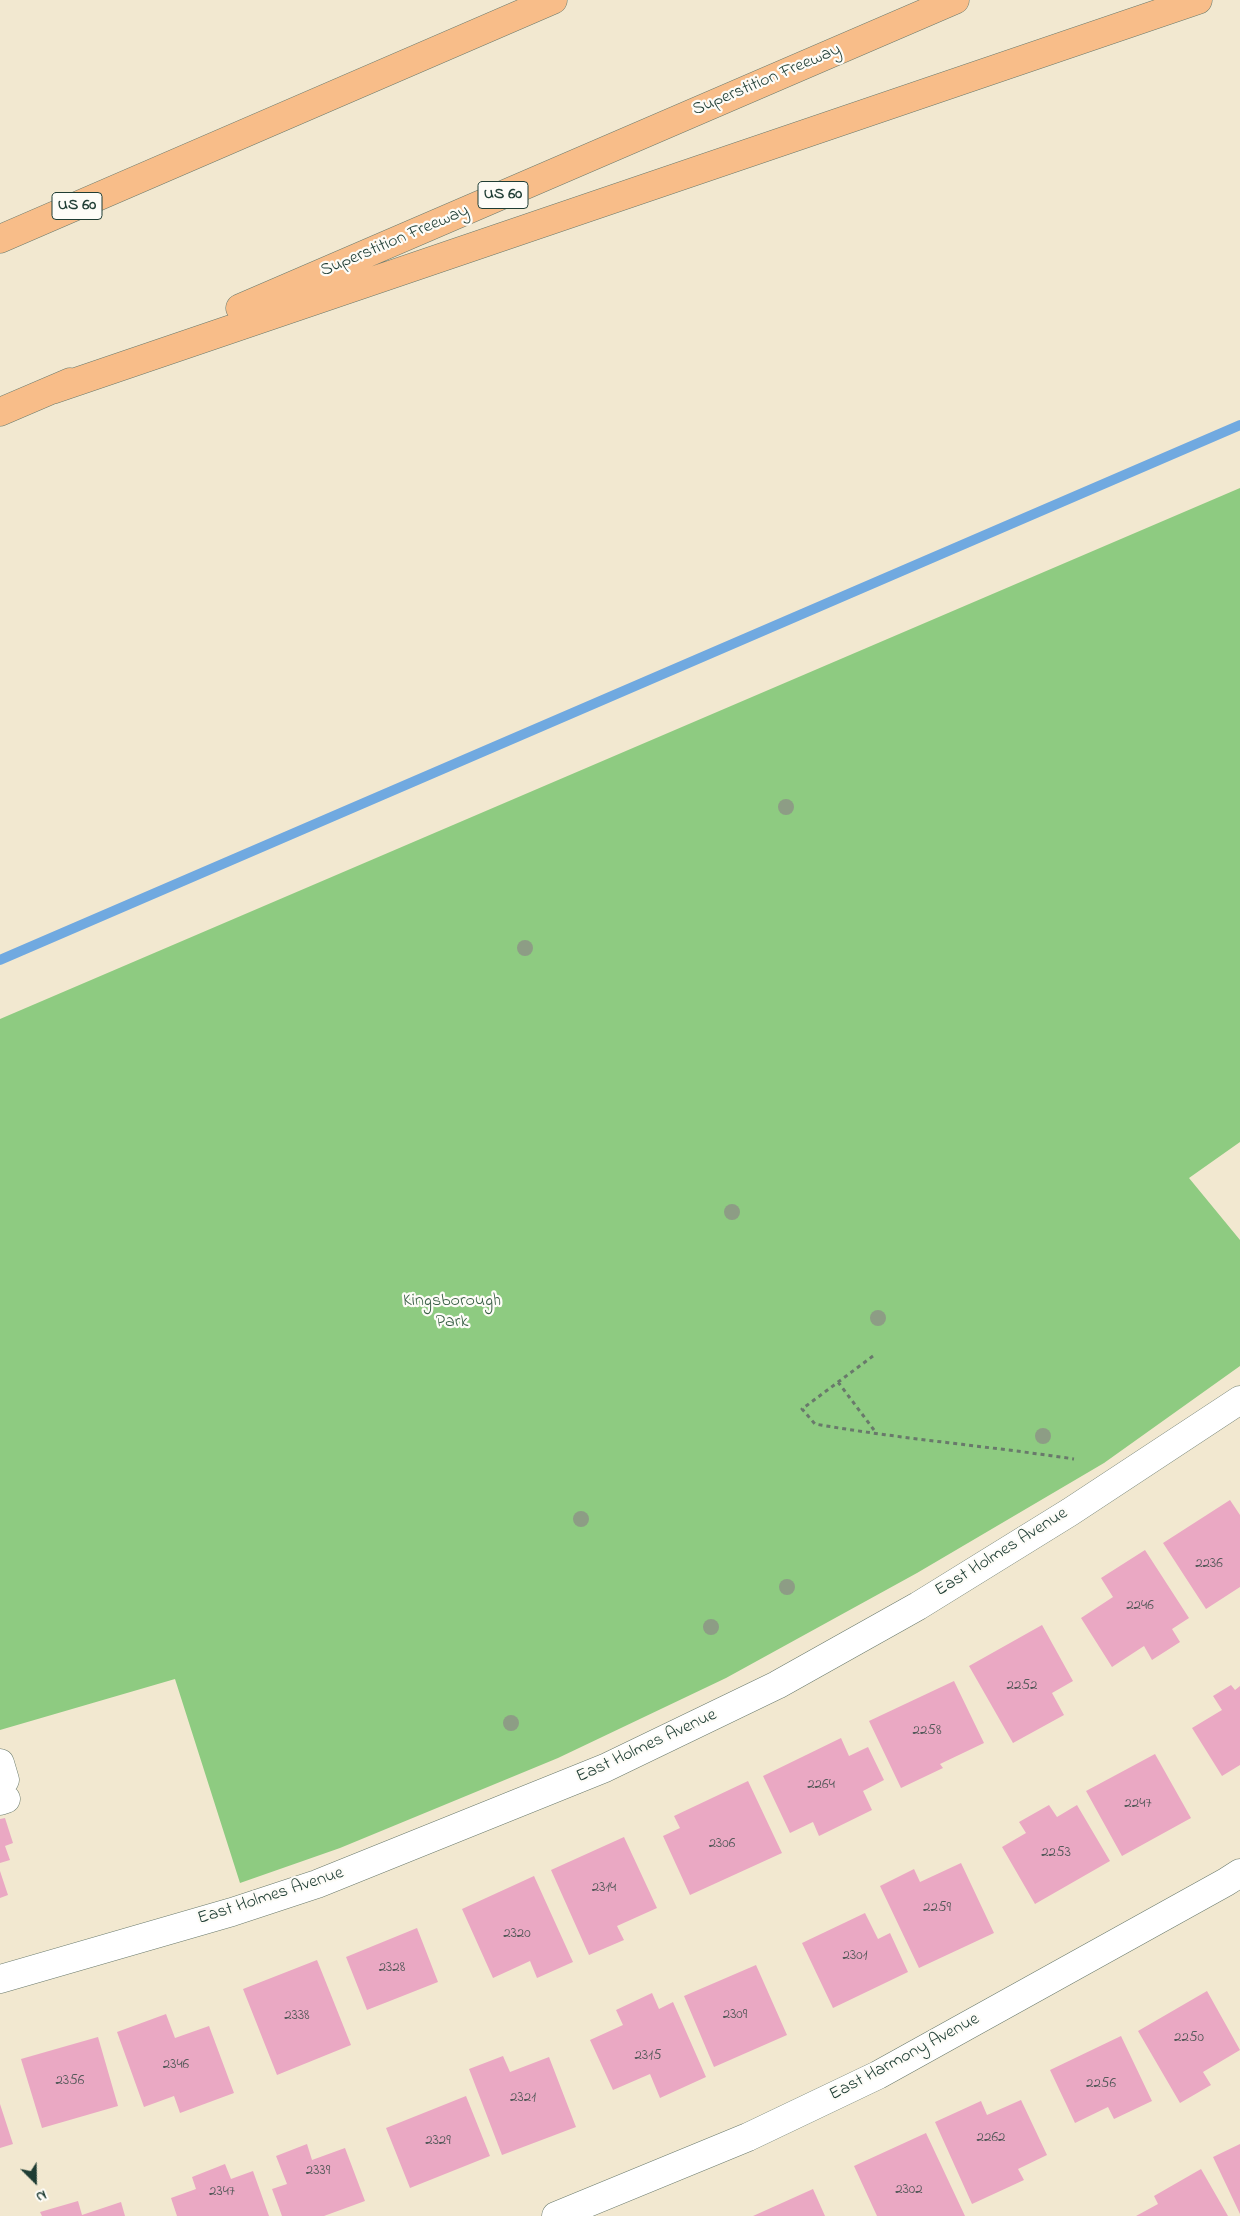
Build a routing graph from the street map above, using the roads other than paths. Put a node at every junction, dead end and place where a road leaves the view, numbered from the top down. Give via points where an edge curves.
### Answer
1 (516, 0) edge
2 (552, 0) edge
3 (955, 0) edge
4 (1198, 0) edge
5 (467, 37) junction
6 (0, 239) edge
7 (52, 390) junction
8 (0, 412) edge
9 (1240, 1400) edge
10 (1240, 1873) edge
11 (0, 1979) edge
12 (556, 2216) edge

1 - 5 highway
2 - 5 highway, US 60
3 - 7 highway, Superstition Freeway / US 60
4 - 7 highway
5 - 6 highway, US 60
7 - 8 highway, Superstition Freeway / US 60
9 - 11 street, East Holmes Avenue via 1070,1512 918,1606 778,1685 605,1768 317,1884
10 - 12 street, East Harmony Avenue via 878,2075 748,2137

